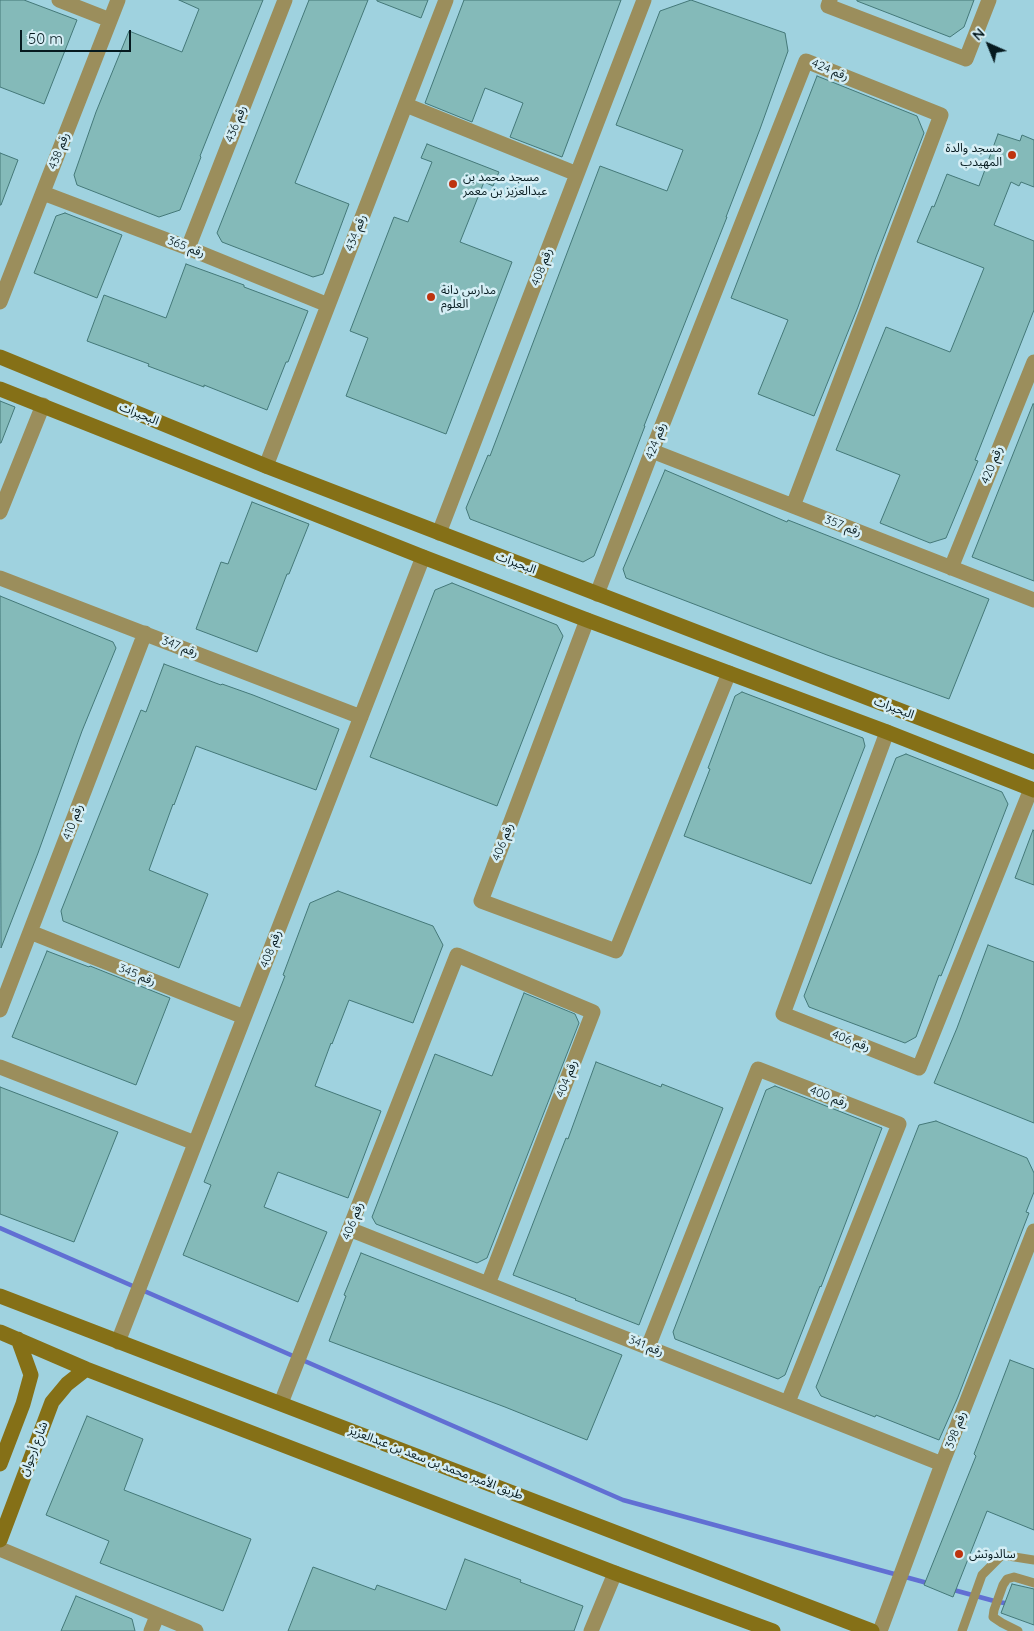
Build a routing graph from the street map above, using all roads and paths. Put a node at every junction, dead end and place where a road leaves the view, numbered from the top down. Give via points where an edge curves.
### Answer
1 (58, 0) edge
2 (118, 0) edge
3 (285, 0) edge
4 (446, 0) edge
5 (644, 0) edge
6 (830, 0) edge
7 (989, 0) edge
8 (110, 20) junction
9 (406, 106) junction
10 (577, 174) junction
11 (43, 193) junction
12 (188, 248) junction
13 (0, 302) edge
14 (328, 305) junction
15 (0, 357) edge
16 (1034, 362) edge
17 (0, 389) edge
18 (43, 405) junction
19 (652, 451) junction
20 (263, 465) junction
21 (251, 488) junction
22 (793, 506) junction
23 (0, 512) edge
24 (439, 533) junction
25 (423, 557) junction
26 (951, 568) junction
27 (0, 578) edge
28 (597, 594) junction
29 (1034, 600) edge
30 (587, 620) junction
31 (145, 633) junction
32 (729, 673) junction
33 (360, 717) junction
34 (887, 732) junction
35 (1034, 762) edge
36 (1032, 789) edge
37 (30, 932) junction
38 (457, 955) joint
39 (0, 1010) edge
40 (244, 1017) junction
41 (0, 1067) edge
42 (195, 1143) junction
43 (349, 1229) junction
44 (1034, 1231) edge
45 (488, 1284) junction
46 (0, 1296) edge
47 (0, 1332) edge
48 (18, 1339) junction
49 (118, 1342) junction
50 (648, 1347) junction
51 (86, 1369) junction
52 (788, 1402) junction
53 (281, 1403) junction
54 (23, 1404) junction
55 (48, 1414) junction
56 (0, 1464) edge
57 (942, 1464) junction
58 (0, 1540) edge
59 (0, 1549) edge
60 (1034, 1560) edge
61 (615, 1573) junction
62 (1034, 1583) edge
63 (157, 1616) junction
64 (152, 1631) edge
65 (196, 1631) edge
66 (591, 1631) edge
67 (773, 1631) edge
68 (872, 1631) edge
69 (880, 1631) edge
70 (962, 1631) edge
71 (1018, 1631) edge

1 - 8 street
2 - 8 street, رقم 438
3 - 12 street, رقم 436
4 - 9 street, رقم 434
5 - 10 street, رقم 408
6 - 7 street via 828,6 966,59
8 - 11 street, رقم 438
9 - 10 street
9 - 14 street, رقم 434
10 - 24 street, رقم 408
11 - 12 street, رقم 365
11 - 13 street, رقم 438
12 - 14 street, رقم 365
14 - 20 street, رقم 434
15 - 20 street, البحيرات
16 - 26 street, رقم 420
17 - 18 street, البحيرات
18 - 21 street, البحيرات
18 - 23 street
19 - 22 street, رقم 357
19 - 22 street, رقم 424 via 806,61 941,115
19 - 28 street, رقم 424
20 - 21 street
20 - 24 street, البحيرات
21 - 25 street, البحيرات
22 - 26 street, رقم 357
24 - 28 street, البحيرات
25 - 30 street, البحيرات
25 - 33 street, رقم 408
26 - 29 street, رقم 357
27 - 31 street, رقم 347
28 - 35 street, البحيرات
30 - 32 street, البحيرات
30 - 32 street, رقم 406 via 481,901 616,951
31 - 33 street, رقم 347
31 - 37 street, رقم 410
32 - 34 street, البحيرات
33 - 40 street, رقم 408
34 - 36 street, البحيرات
34 - 36 street, رقم 406 via 784,1014 919,1068
37 - 39 street, رقم 410
37 - 40 street, رقم 345
38 - 43 street, رقم 406
38 - 45 street, رقم 404 via 593,1012
40 - 42 street, رقم 408
41 - 42 street
42 - 49 street, رقم 408
43 - 45 street, رقم 341
43 - 53 street, رقم 406
44 - 57 street, رقم 398
45 - 50 street, رقم 341
46 - 49 street, طريق الأمير محمد بن سعد بن عبدالعزيز
47 - 48 street
48 - 51 street
48 - 54 street via 31,1376
49 - 53 street, طريق الأمير محمد بن سعد بن عبدالعزيز
50 - 52 street, رقم 341
50 - 52 street, رقم 400 via 758,1069 899,1124
51 - 55 street, شارع أرجوان via 67,1384 52,1402
51 - 61 street
52 - 57 street, رقم 341
53 - 68 street, طريق الأمير محمد بن سعد بن عبدالعزيز
54 - 55 street
54 - 56 street
55 - 58 street, شارع أرجوان
57 - 69 street, رقم 398
59 - 63 street
60 - 70 lane via 1002,1556 982,1575
61 - 66 street
61 - 67 street
62 - 71 lane via 1014,1577 1007,1579 994,1610 993,1617
63 - 64 street
63 - 65 street

